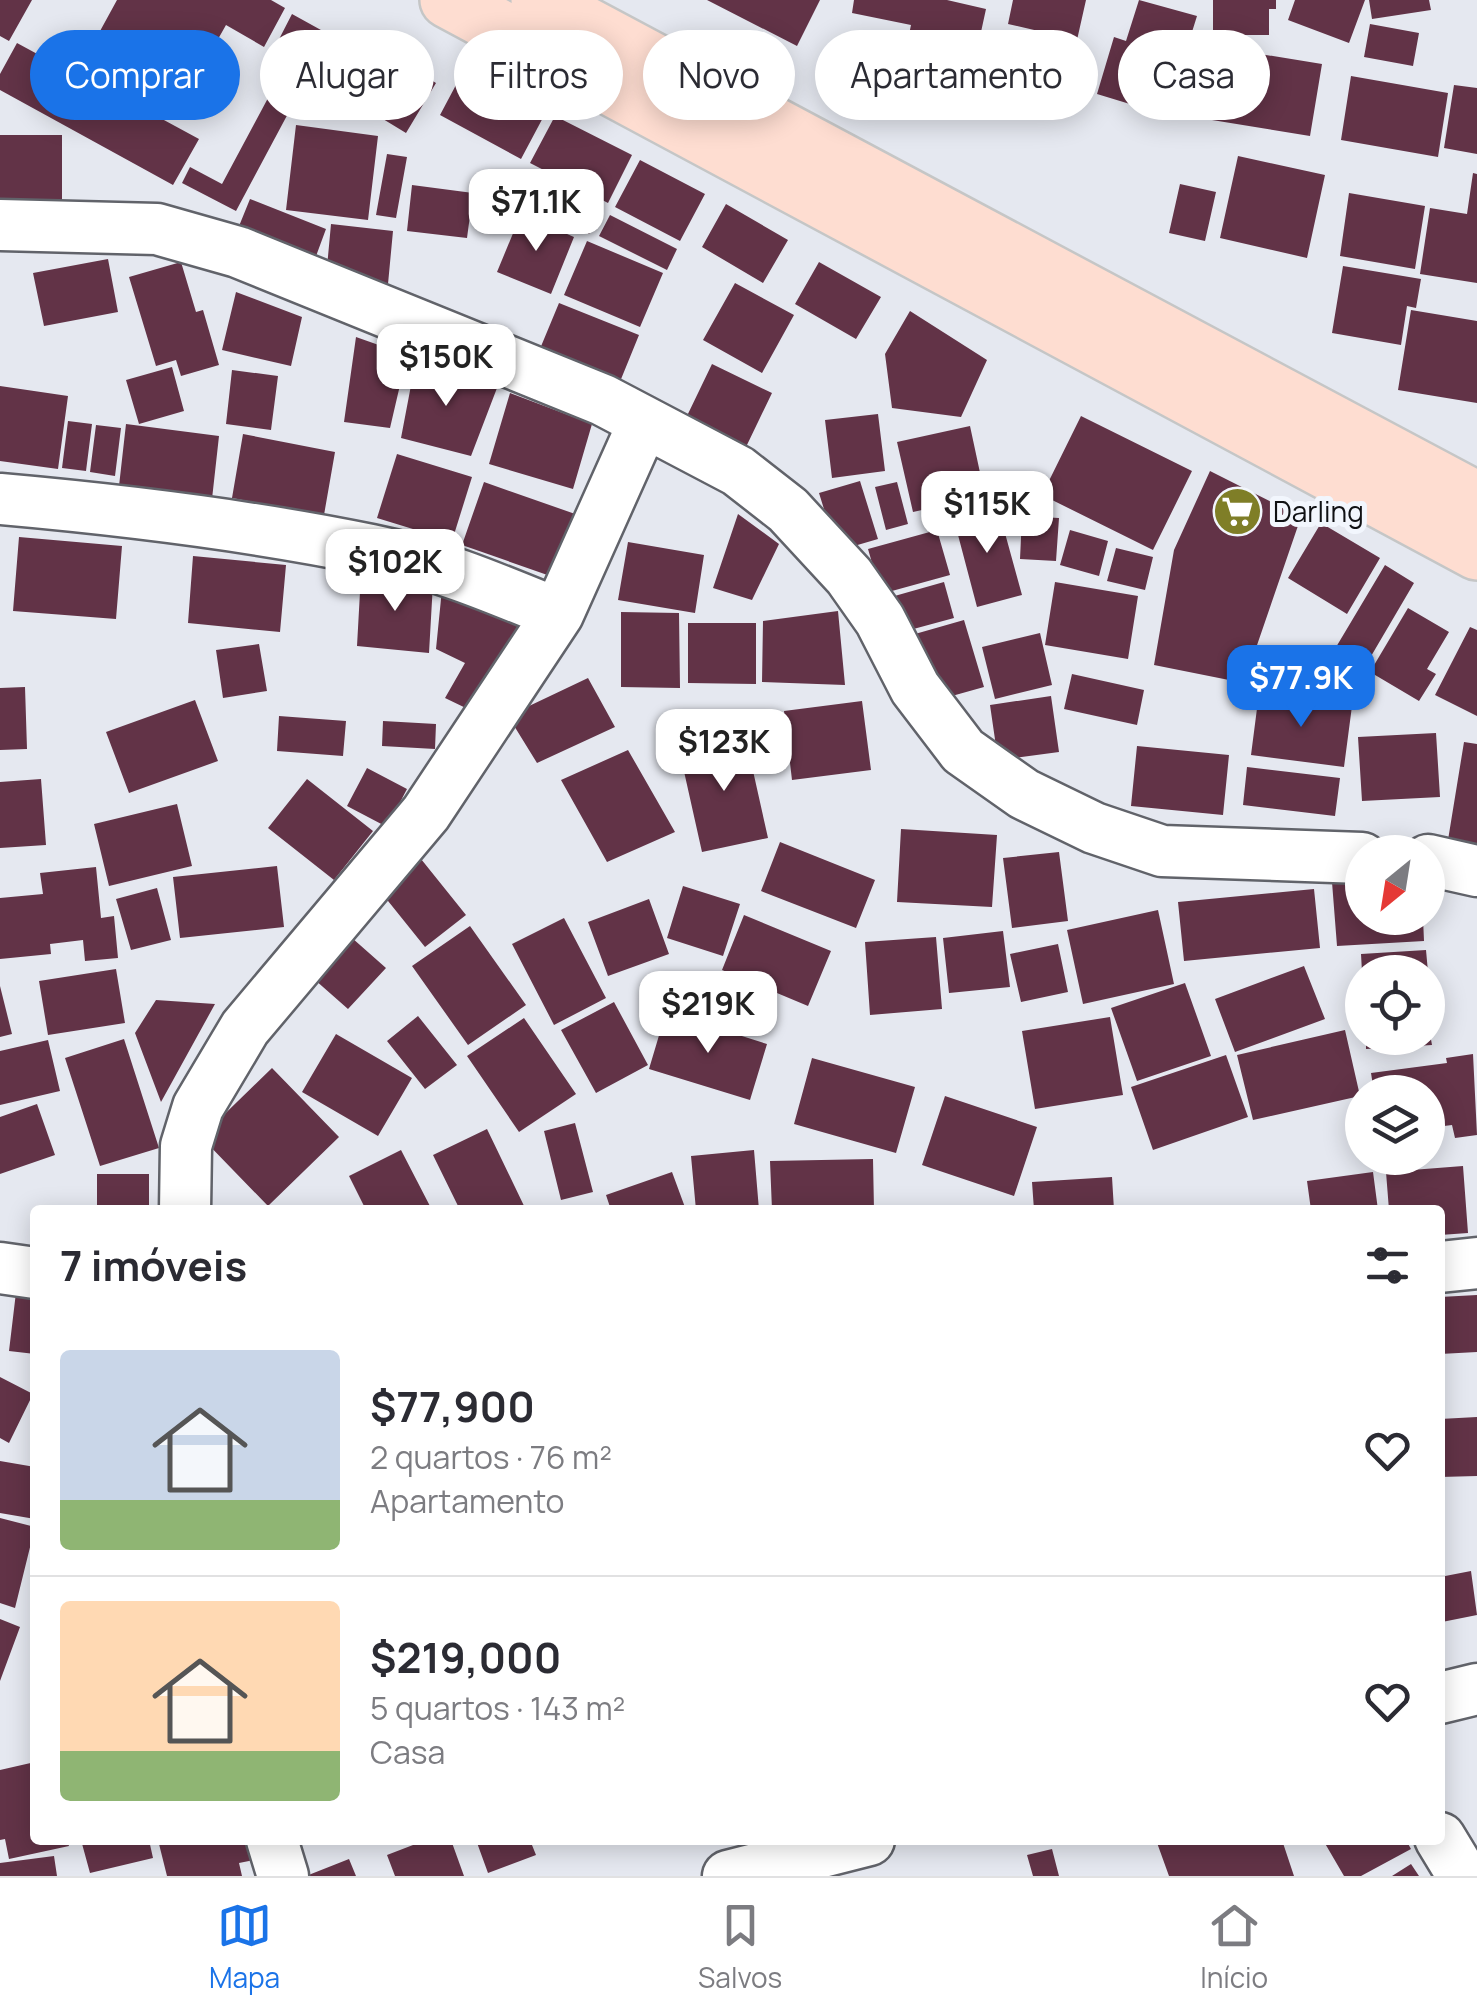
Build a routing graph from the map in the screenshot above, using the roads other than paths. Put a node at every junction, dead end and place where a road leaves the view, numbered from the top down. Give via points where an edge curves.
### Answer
1 (448, 0) edge
2 (539, 0) edge
3 (0, 224) edge
4 (644, 422) junction
5 (0, 499) edge
6 (1477, 500) edge
7 (1477, 552) edge
8 (558, 614) junction
9 (1345, 857) edge
10 (1445, 864) edge
11 (1477, 871) edge
12 (184, 1205) edge
13 (1477, 1262) edge
14 (1445, 1266) edge
15 (0, 1268) edge
16 (30, 1272) edge
17 (1477, 1689) edge
18 (1445, 1697) edge
19 (274, 1845) edge
20 (849, 1845) edge
21 (1444, 1845) edge
22 (283, 1876) edge
23 (728, 1876) edge
24 (1463, 1876) edge

1 - 7 main road
2 - 6 main road
3 - 4 street via 158,229 238,252 452,336
4 - 8 street
4 - 9 street via 738,471 788,510 849,576 915,688 963,751 1024,794 1162,851
5 - 8 street via 116,509 372,550 463,576
8 - 12 street via 426,813 246,1028 198,1107 186,1146
10 - 11 street
13 - 14 street
15 - 16 street
17 - 18 street
19 - 22 street
20 - 23 street
21 - 24 street

